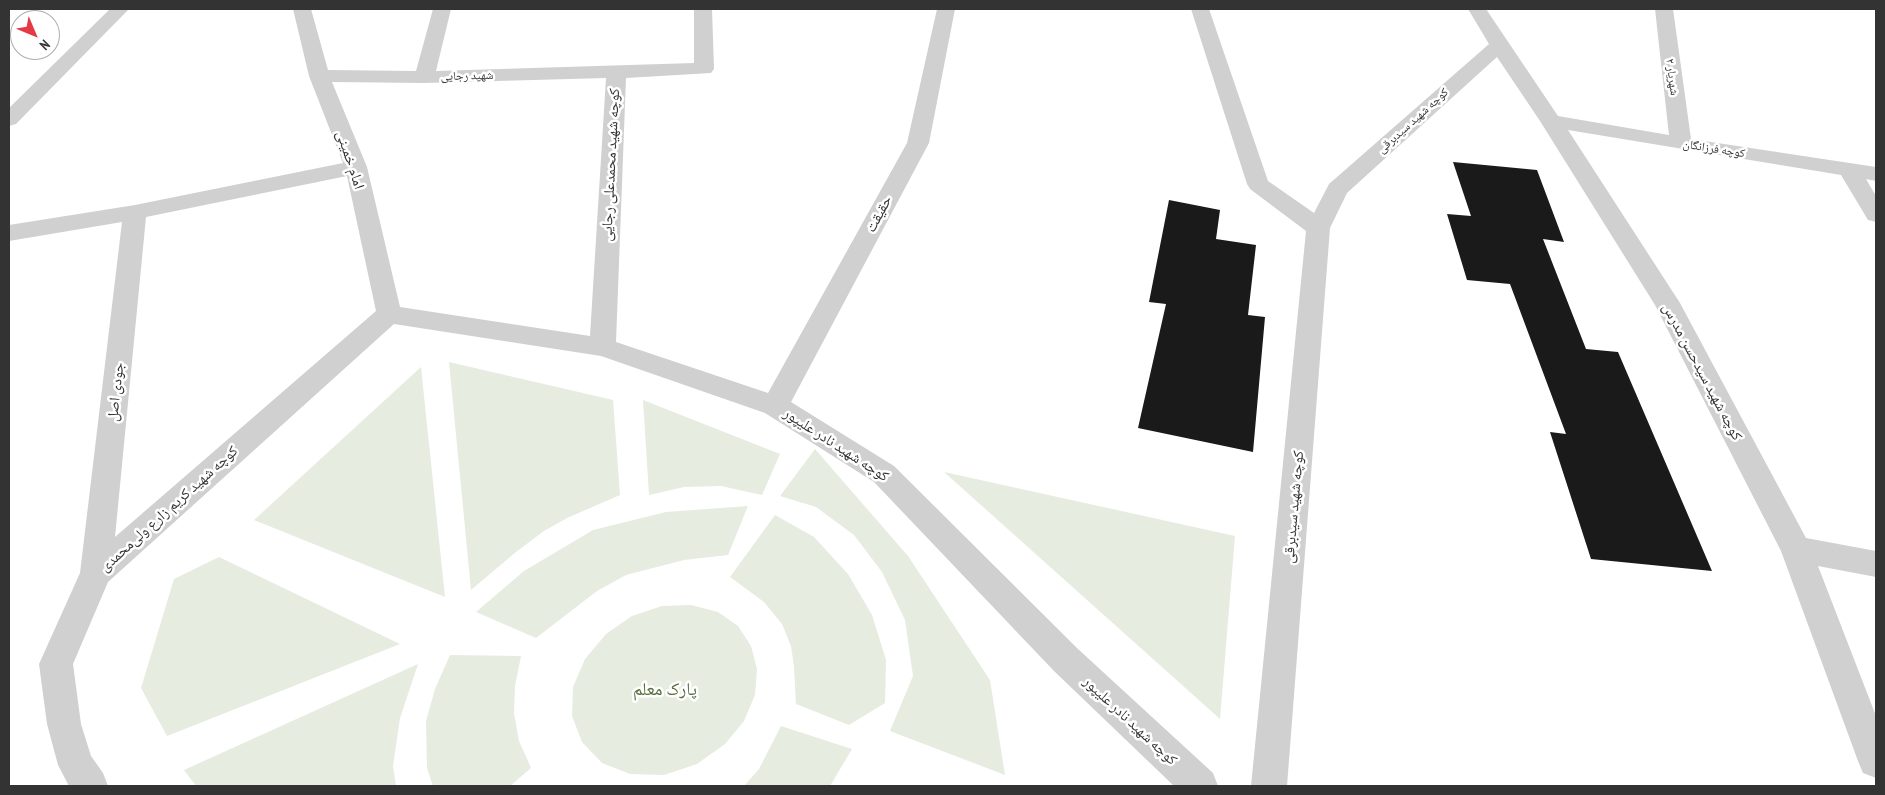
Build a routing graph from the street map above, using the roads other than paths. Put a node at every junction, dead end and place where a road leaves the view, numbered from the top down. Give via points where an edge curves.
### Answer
1 (120, 9) edge
2 (302, 9) edge
3 (442, 9) edge
4 (703, 9) edge
5 (946, 9) edge
6 (1200, 9) edge
7 (1477, 9) edge
8 (1664, 9) edge
9 (1499, 45) junction
10 (616, 72) junction
11 (319, 76) junction
12 (424, 77) junction
13 (9, 120) edge
14 (1552, 121) junction
15 (1681, 144) junction
16 (356, 167) junction
17 (1849, 170) junction
18 (1876, 174) edge
19 (135, 212) junction
20 (1876, 215) edge
21 (1318, 228) junction
22 (9, 233) edge
23 (389, 314) junction
24 (603, 347) junction
25 (776, 406) junction
26 (1796, 549) junction
27 (1876, 564) edge
28 (96, 573) junction
29 (1876, 761) edge
30 (90, 786) edge
31 (1200, 786) edge
32 (1269, 786) edge

1 - 13 street
2 - 11 street, امام خمینی
3 - 12 street
4 - 10 street, کوچه شهید محمدعلی رجایی via 704,69
5 - 25 street, حقیقت via 918,143
6 - 21 street via 1258,184
7 - 9 street, کوچه شهید سیدحسن مدرس
8 - 15 street, شهریار ۲
9 - 14 street, کوچه شهید سیدحسن مدرس
9 - 21 street, کوچه شهید سیدبرقی via 1337,188
10 - 12 street, شهید رجایی
10 - 24 street, کوچه شهید محمدعلی رجایی
11 - 12 street, شهید رجایی
11 - 16 street, امام خمینی
14 - 15 street, کوچه فرزانگان
14 - 26 street, کوچه شهید سیدحسن مدرس via 1667,303
15 - 17 street, کوچه فرزانگان
16 - 19 street
16 - 23 street, امام خمینی
17 - 18 street, کوچه فرزانگان
17 - 20 street
19 - 22 street
19 - 28 street, جودی اصل
21 - 32 street, کوچه شهید سیدبرقی
23 - 24 street, کوچه شهید نادر علیپور
23 - 28 street, کوچه شهید کریم زارع‌ ولی‌محمدی
24 - 25 street, کوچه شهید نادر علیپور
25 - 31 street, کوچه شهید نادر علیپور via 884,474 1066,660
26 - 27 street
26 - 29 street, کوچه شهید سیدحسن مدرس
28 - 30 street, کوچه شهید کریم زارع‌ ولی‌محمدی via 56,664 64,724 76,765

